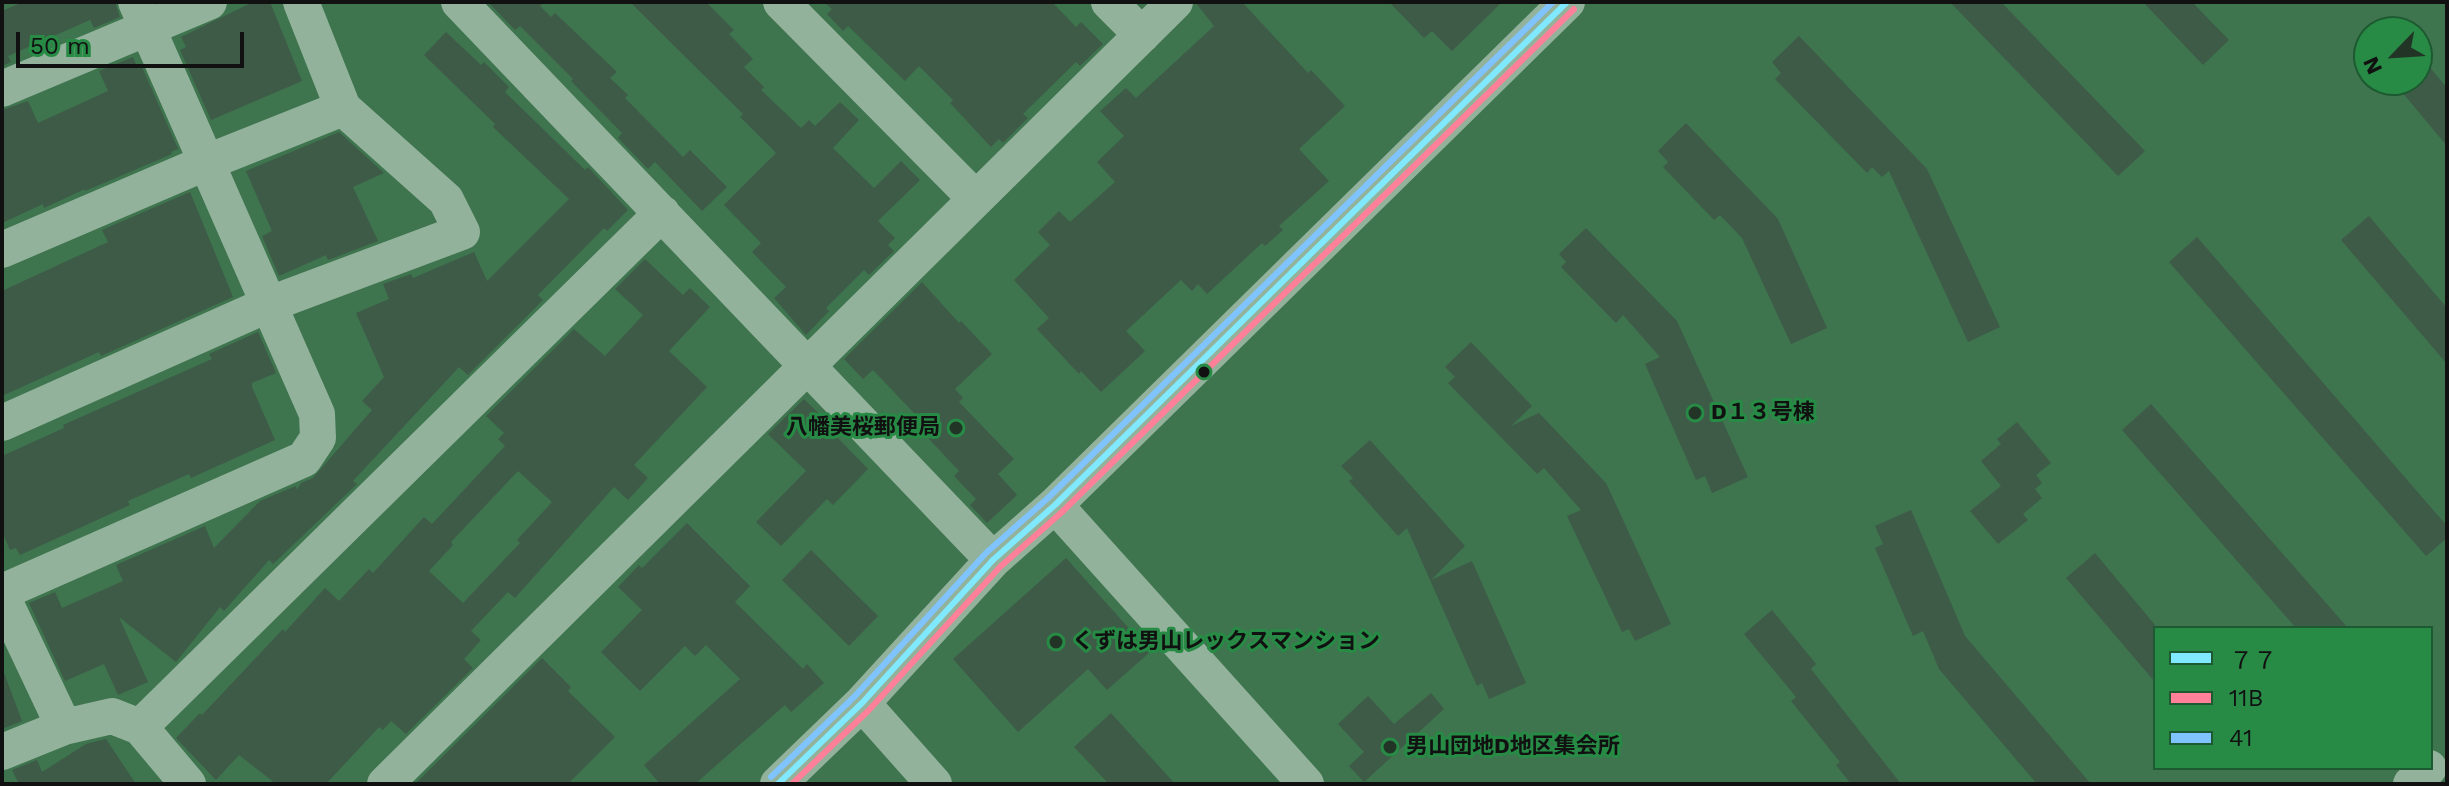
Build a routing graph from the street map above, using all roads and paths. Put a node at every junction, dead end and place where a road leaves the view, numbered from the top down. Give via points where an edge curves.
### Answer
1 (209, 2) edge
2 (301, 2) edge
3 (459, 2) edge
4 (781, 2) edge
5 (1109, 2) edge
6 (1175, 2) edge
7 (1567, 2) edge
8 (141, 15) edge
9 (1142, 35) junction
10 (2, 89) edge
11 (343, 108) junction
12 (205, 163) junction
13 (976, 199) junction
14 (662, 213) junction
15 (2, 250) edge
16 (267, 305) junction
17 (807, 366) junction
18 (2, 423) edge
19 (1055, 505) junction
20 (993, 560) junction
21 (2, 594) edge
22 (862, 703) junction
23 (64, 727) junction
24 (140, 727) junction
25 (2, 752) edge
26 (2427, 770) edge
27 (188, 784) edge
28 (385, 784) edge
29 (778, 784) edge
30 (934, 784) edge
31 (1306, 784) edge
32 (2411, 784) edge

1 - 8 street
2 - 11 street
3 - 14 street
4 - 13 street
5 - 9 street
6 - 9 street
7 - 19 street
8 - 10 street
8 - 12 street
9 - 13 street
11 - 12 street
11 - 16 street via 446,200 462,232
12 - 15 street
12 - 16 street
13 - 17 street
14 - 17 street
14 - 24 street
16 - 18 street
16 - 21 street via 317,414 318,438 304,459
17 - 20 street
17 - 28 street
19 - 20 street
19 - 31 street
20 - 22 street
21 - 23 street
22 - 29 street
22 - 30 street
23 - 24 street via 112,716
23 - 25 street
24 - 27 street
26 - 32 street

